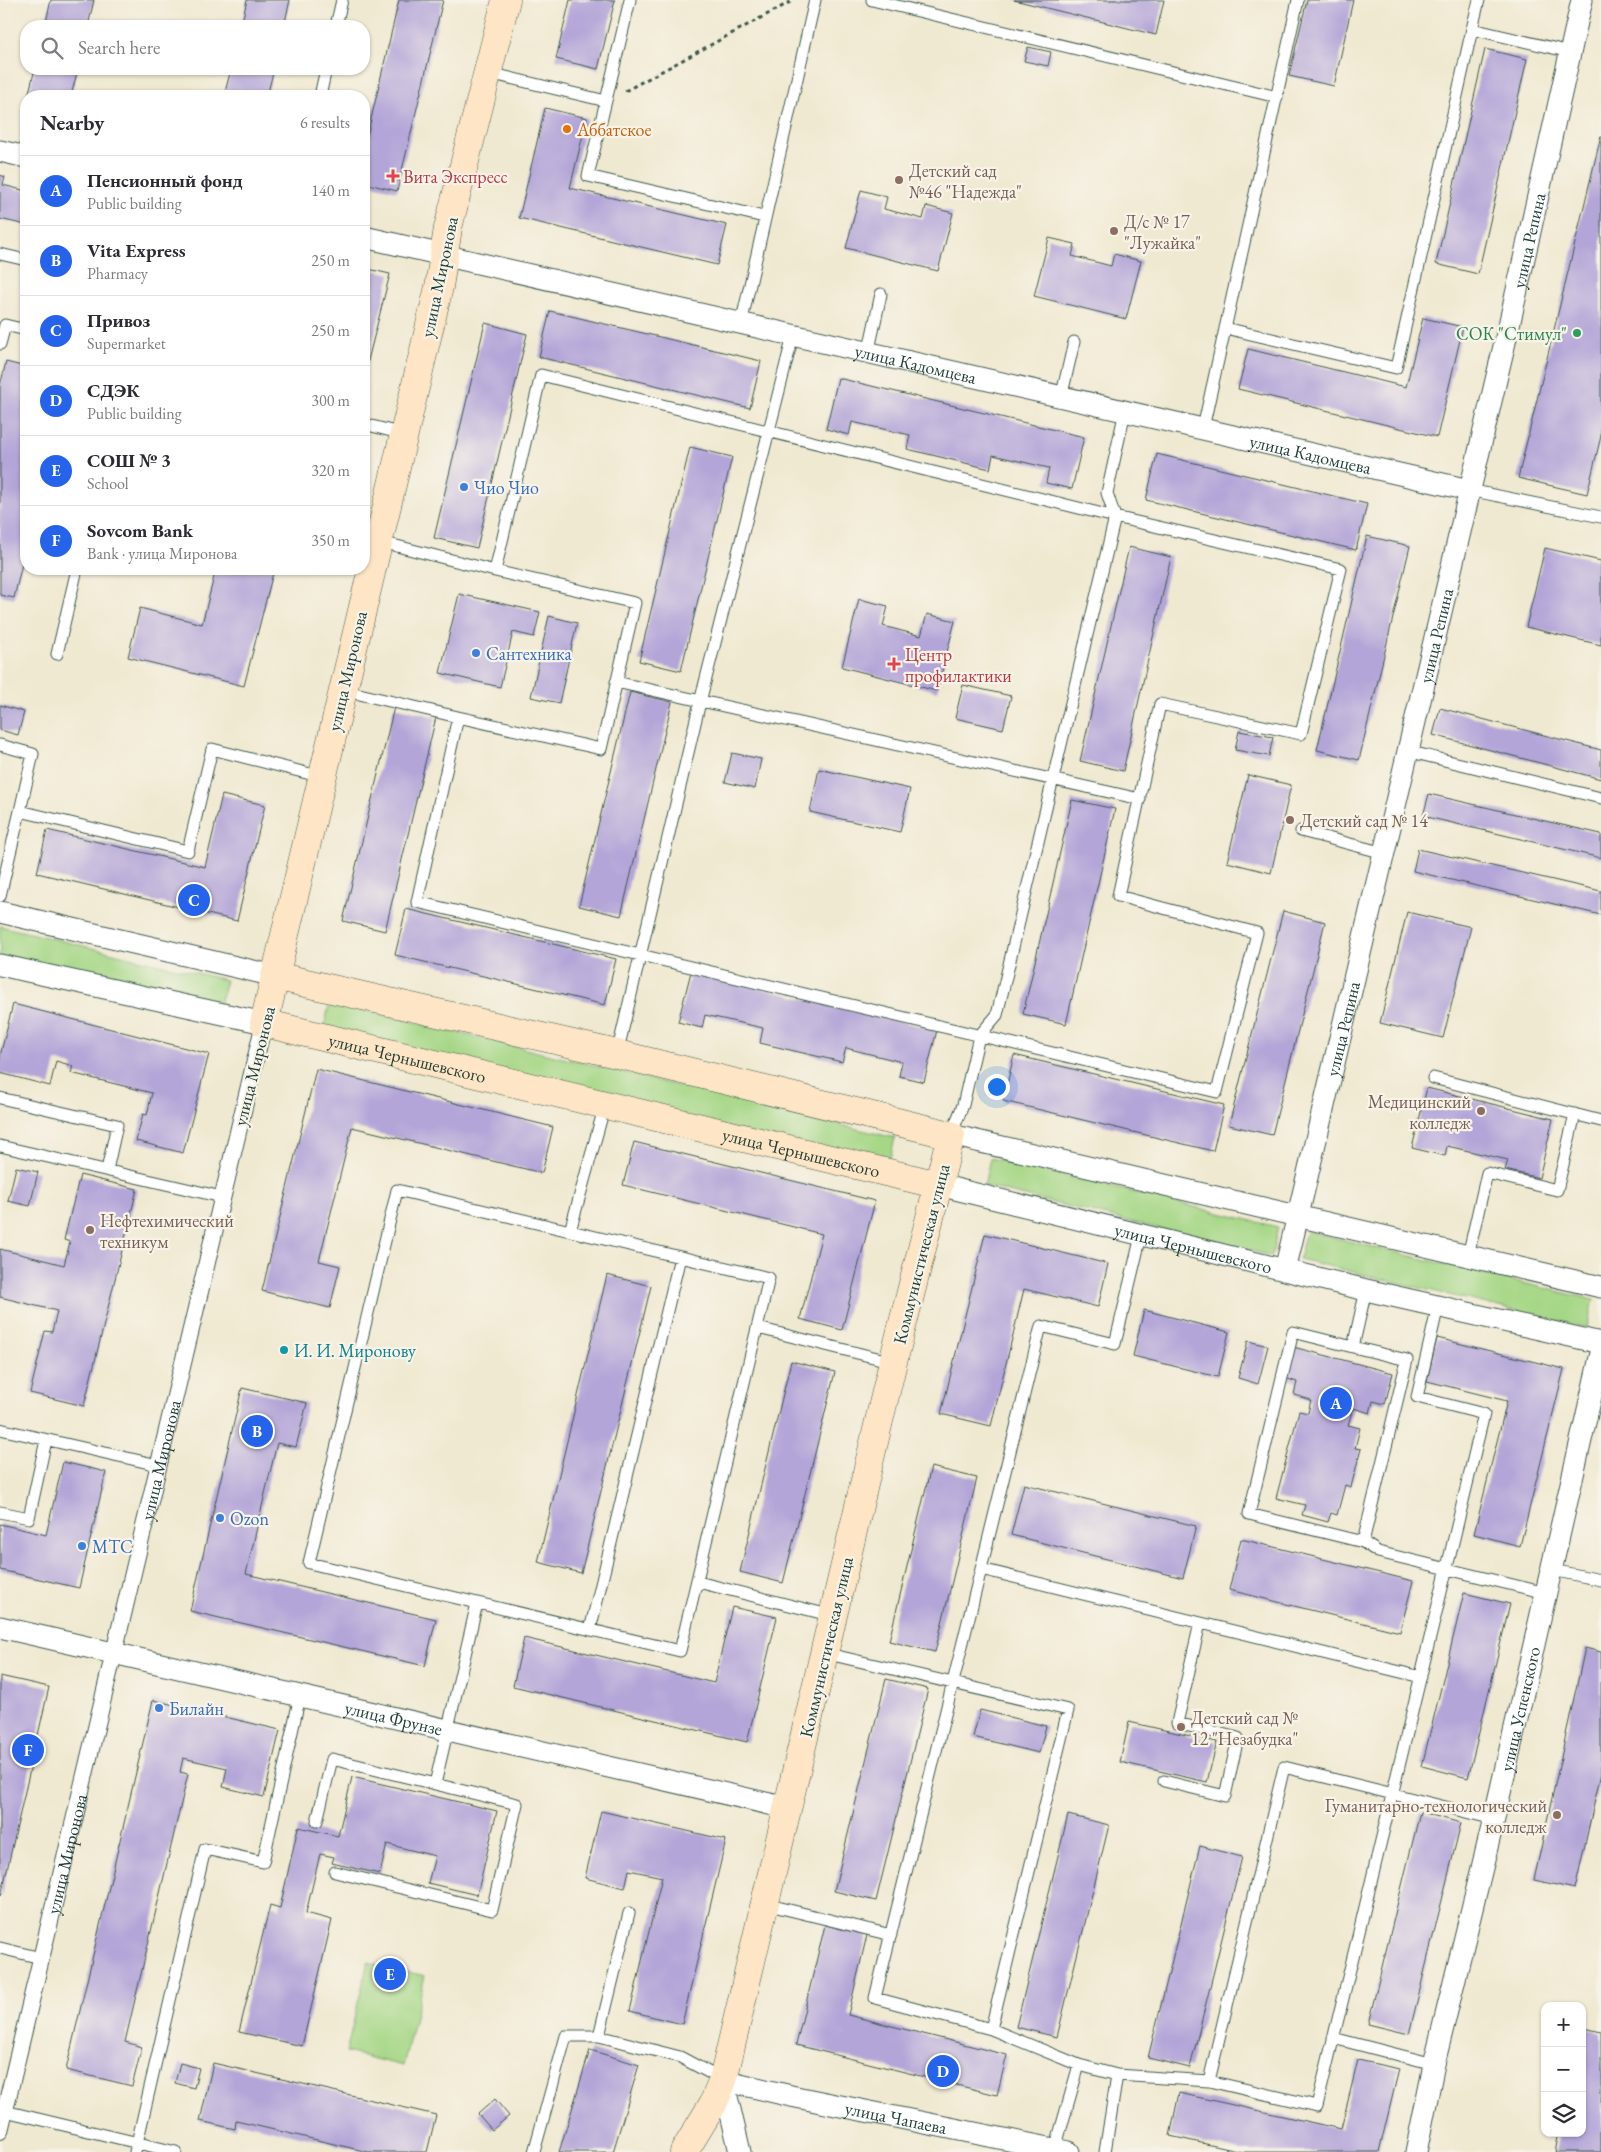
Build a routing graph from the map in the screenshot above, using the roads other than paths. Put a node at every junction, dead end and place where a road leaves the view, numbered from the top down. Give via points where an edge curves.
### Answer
1 (342, 0) edge
2 (506, 0) edge
3 (630, 0) edge
4 (815, 0) edge
5 (872, 0) edge
6 (1298, 0) edge
7 (1479, 0) edge
8 (1582, 0) edge
9 (337, 20) edge
10 (1472, 29) junction
11 (1570, 52) junction
12 (489, 73) junction
13 (325, 75) edge
14 (321, 90) edge
15 (1276, 97) junction
16 (606, 101) junction
17 (0, 150) edge
18 (20, 155) edge
19 (764, 217) junction
20 (370, 239) edge
21 (0, 254) edge
22 (445, 257) junction
23 (20, 259) edge
24 (881, 294) dead end
25 (741, 324) junction
26 (1226, 328) junction
27 (20, 329) edge
28 (792, 336) junction
29 (1074, 342) dead end
30 (0, 344) edge
31 (868, 354) junction
32 (1061, 398) junction
33 (1125, 411) junction
34 (370, 426) edge
35 (1202, 428) junction
36 (768, 430) junction
37 (403, 434) junction
38 (1469, 490) junction
39 (1115, 517) junction
40 (1601, 517) edge
41 (377, 541) junction
42 (370, 571) edge
43 (495, 571) junction
44 (76, 575) edge
45 (369, 575) edge
46 (57, 654) dead end
47 (616, 682) junction
48 (342, 690) junction
49 (700, 702) junction
50 (458, 717) junction
51 (0, 745) edge
52 (1407, 751) junction
53 (322, 777) junction
54 (1054, 779) junction
55 (1601, 798) edge
56 (1140, 799) junction
57 (20, 810) junction
58 (1301, 831) dead end
59 (1384, 853) junction
60 (0, 896) edge
61 (0, 912) edge
62 (640, 955) junction
63 (0, 965) edge
64 (275, 976) junction
65 (264, 1024) junction
66 (980, 1036) junction
67 (617, 1054) junction
68 (1433, 1078) dead end
69 (0, 1098) edge
70 (605, 1105) junction
71 (1575, 1114) junction
72 (1601, 1121) edge
73 (951, 1135) junction
74 (0, 1146) edge
75 (106, 1170) junction
76 (939, 1185) junction
77 (222, 1197) junction
78 (1298, 1215) junction
79 (570, 1231) junction
80 (1141, 1236) junction
81 (1468, 1256) junction
82 (680, 1257) junction
83 (1284, 1270) junction
84 (1601, 1287) edge
85 (1366, 1290) junction
86 (1438, 1306) junction
87 (758, 1328) junction
88 (1601, 1343) edge
89 (1353, 1347) junction
90 (1601, 1353) edge
91 (894, 1362) junction
92 (0, 1429) edge
93 (46, 1440) junction
94 (158, 1465) junction
95 (0, 1512) edge
96 (1363, 1542) junction
97 (981, 1569) junction
98 (1447, 1569) junction
99 (1552, 1570) junction
100 (1601, 1580) edge
101 (698, 1582) junction
102 (1546, 1592) junction
103 (477, 1603) junction
104 (833, 1616) junction
105 (1200, 1623) junction
106 (0, 1627) edge
107 (590, 1630) junction
108 (114, 1653) junction
109 (824, 1653) junction
110 (1421, 1677) junction
111 (952, 1684) junction
112 (300, 1696) junction
113 (448, 1730) junction
114 (1164, 1781) dead end
115 (435, 1784) junction
116 (1393, 1794) junction
117 (787, 1808) junction
118 (1494, 1819) junction
119 (317, 1821) dead end
120 (335, 1872) dead end
121 (764, 1904) junction
122 (629, 1913) dead end
123 (890, 1935) junction
124 (0, 1948) edge
125 (41, 1958) junction
126 (991, 2029) junction
127 (600, 2036) junction
128 (1333, 2038) junction
129 (1434, 2064) junction
130 (1079, 2065) junction
131 (1117, 2075) junction
132 (723, 2080) junction
133 (1209, 2081) junction
134 (5, 2111) junction
135 (0, 2131) edge
136 (136, 2147) edge
137 (1062, 2150) edge
138 (176, 2152) edge
139 (534, 2152) edge
140 (684, 2152) edge
141 (740, 2152) edge
142 (1105, 2152) edge
143 (1416, 2152) edge

1 - 9 lane
2 - 12 main road, улица Миронова
3 - 16 lane
4 - 19 lane
5 - 15 lane
6 - 15 lane
7 - 10 lane
8 - 11 street, улица Репина
10 - 11 lane
10 - 26 lane via 1396,368
11 - 38 street, улица Репина
12 - 16 lane
12 - 22 main road, улица Миронова via 448,228
13 - 14 lane
15 - 26 lane
16 - 19 lane via 588,176
17 - 18 street
19 - 25 lane
20 - 22 street, улица Кадомцева
21 - 23 lane
22 - 25 street, улица Кадомцева
22 - 37 main road, улица Миронова
24 - 31 lane
25 - 28 street, улица Кадомцева
26 - 35 lane
27 - 30 lane via 5,325
28 - 31 street, улица Кадомцева
28 - 36 lane
29 - 32 lane
31 - 32 street, улица Кадомцева
32 - 33 street, улица Кадомцева
33 - 35 street, улица Кадомцева
33 - 39 lane via 1107,493
34 - 37 lane
35 - 38 street, улица Кадомцева
36 - 39 lane
36 - 43 lane via 541,375
36 - 49 lane
37 - 41 main road, улица Миронова
38 - 40 lane
38 - 52 street, улица Репина
39 - 54 lane
39 - 56 lane via 1341,569 1301,734 1160,704
41 - 42 main road, улица Миронова
41 - 43 lane
43 - 47 lane via 635,603
44 - 46 lane
45 - 48 main road, улица Миронова
47 - 49 lane
47 - 50 lane via 602,749
48 - 50 lane
48 - 53 main road, улица Миронова
49 - 54 lane
49 - 62 lane
50 - 62 lane via 417,902
51 - 57 lane via 34,754
52 - 55 lane
52 - 59 street, улица Репина
53 - 57 lane via 212,750 188,851
53 - 64 main road, улица Миронова
54 - 56 lane
54 - 66 lane via 997,1015
56 - 66 lane via 1118,896 1257,933 1217,1092
57 - 60 lane
58 - 59 lane
59 - 78 street, улица Репина
61 - 64 street
62 - 66 lane
62 - 67 lane
63 - 65 street, улица Чернышевского
64 - 65 main road, улица Миронова
64 - 67 main road
65 - 70 main road, улица Чернышевского
65 - 77 street, улица Миронова
66 - 73 lane via 963,1106
67 - 73 main road
68 - 71 lane
69 - 75 lane via 117,1125
70 - 76 main road, улица Чернышевского
70 - 79 lane
71 - 72 lane
71 - 81 lane via 1557,1190 1487,1173
73 - 76 main road, Коммунистическая улица
73 - 78 street
74 - 75 lane
75 - 77 lane
76 - 80 street, улица Чернышевского
76 - 91 main road, Коммунистическая улица
77 - 94 street, улица Миронова
78 - 81 street
78 - 83 street, улица Репина
79 - 82 lane
79 - 103 lane via 397,1190 309,1563
80 - 83 street, улица Чернышевского
80 - 97 lane via 1115,1344 1041,1326
81 - 84 street
82 - 87 lane via 769,1278
82 - 107 lane
83 - 85 street, улица Чернышевского
85 - 86 street, улица Чернышевского
85 - 89 lane
86 - 88 street, улица Чернышевского
86 - 98 lane via 1416,1397 1484,1414
87 - 91 lane
87 - 101 lane
89 - 96 lane via 1407,1360
89 - 96 lane via 1293,1332 1249,1514
90 - 99 street, улица Успенского
91 - 104 main road, Коммунистическая улица
92 - 93 lane
93 - 94 lane
93 - 95 lane via 29,1518
94 - 108 street, улица Миронова
96 - 98 lane via 1378,1552
97 - 105 lane
97 - 111 lane
98 - 102 lane
98 - 110 lane
99 - 100 lane
99 - 102 street, улица Успенского
101 - 104 lane
101 - 107 lane via 680,1652
102 - 118 street, улица Успенского
103 - 107 lane
103 - 113 lane
104 - 109 main road, Коммунистическая улица
105 - 110 lane
105 - 114 lane via 1177,1723 1238,1738 1236,1748 1225,1796
106 - 108 street, улица Фрунзе
108 - 112 street, улица Фрунзе
108 - 125 street, улица Миронова
109 - 111 lane
109 - 117 main road, Коммунистическая улица
110 - 116 lane
111 - 123 lane
111 - 126 lane via 1068,1710
112 - 113 street, улица Фрунзе
112 - 136 lane via 263,1862 205,1849
113 - 115 lane
113 - 117 street, улица Фрунзе
115 - 119 lane via 332,1759
115 - 120 lane via 517,1804 492,1910
116 - 118 lane
116 - 128 lane
116 - 133 lane via 1284,1767
117 - 121 main road, Коммунистическая улица
118 - 129 street, улица Успенского
121 - 123 lane
121 - 132 main road, Коммунистическая улица
122 - 127 lane
123 - 126 lane via 875,1998
124 - 125 lane
125 - 134 street, улица Миронова
126 - 130 lane
127 - 132 lane via 680,2057
127 - 139 lane via 566,2036
128 - 129 lane
128 - 133 lane via 1317,2106
129 - 143 street, улица Успенского
130 - 131 lane
130 - 137 lane
131 - 133 lane
131 - 142 lane
132 - 137 street, улица Чапаева
132 - 140 main road, Коммунистическая улица via 713,2104
132 - 141 street
134 - 135 street, улица Миронова
134 - 136 lane
136 - 138 lane

